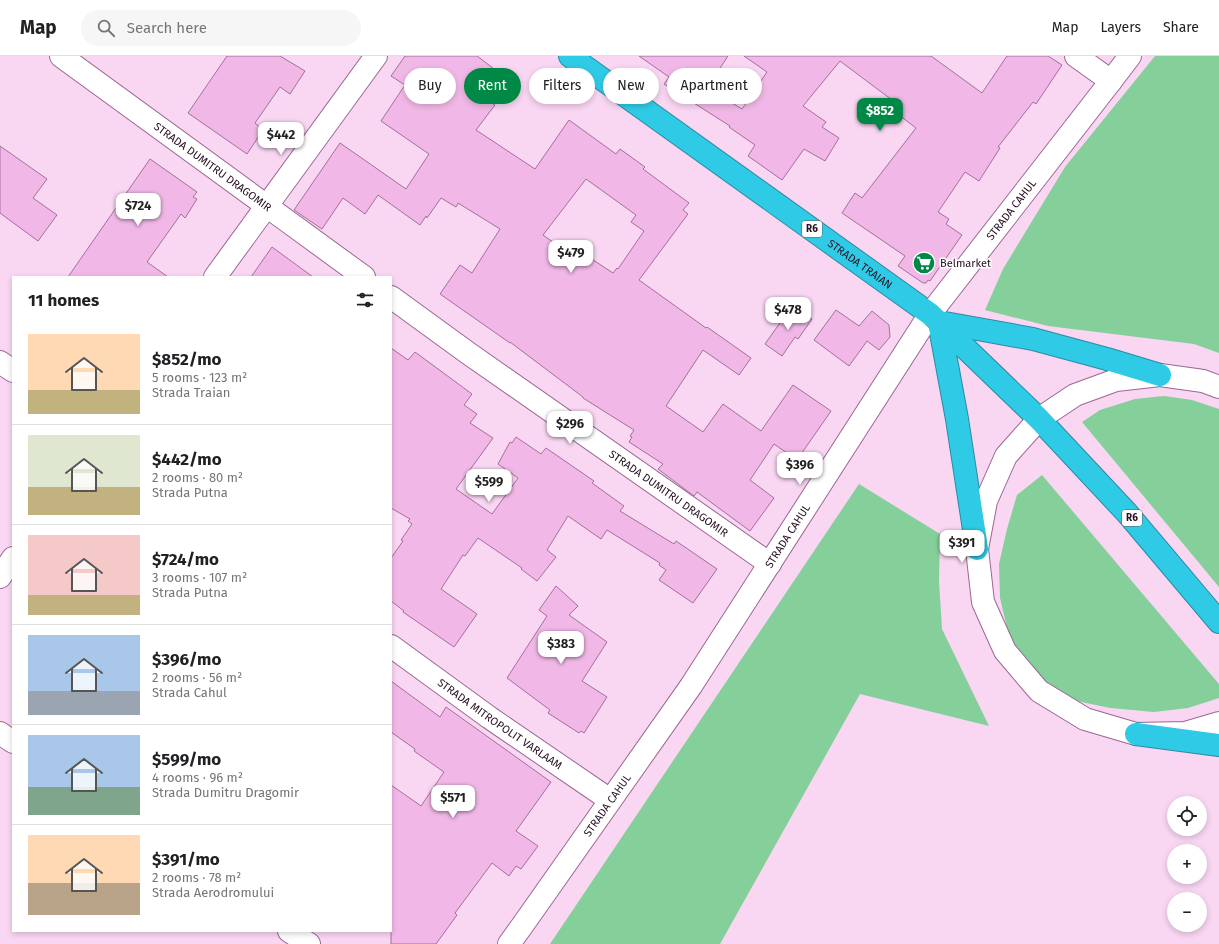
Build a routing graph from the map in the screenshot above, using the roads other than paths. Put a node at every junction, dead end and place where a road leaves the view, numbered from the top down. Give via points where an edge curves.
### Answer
1 (61, 56) edge
2 (376, 56) edge
3 (570, 56) edge
4 (1076, 56) edge
5 (1130, 56) edge
6 (1111, 81) junction
7 (267, 206) junction
8 (216, 276) edge
9 (363, 276) edge
10 (392, 298) edge
11 (934, 318) junction
12 (0, 362) edge
13 (12, 369) edge
14 (1160, 375) junction
15 (1219, 387) edge
16 (1039, 419) junction
17 (977, 549) junction
18 (12, 559) edge
19 (770, 564) junction
20 (0, 577) edge
21 (1219, 622) edge
22 (392, 647) edge
23 (1219, 723) edge
24 (0, 733) edge
25 (1136, 734) junction
26 (12, 741) edge
27 (1219, 745) edge
28 (610, 800) junction
29 (291, 932) edge
30 (309, 944) edge
31 (508, 944) edge

1 - 7 street, STRADA DUMITRU DRAGOMIR
2 - 7 street
3 - 11 highway, STRADA TRАIAN / R6
4 - 6 street
5 - 6 street, STRADA CAHUL
6 - 11 street, STRADA CAHUL
7 - 8 street
7 - 9 street, STRADA DUMITRU DRAGOMIR
10 - 19 street, STRADA DUMITRU DRAGOMIR
11 - 14 highway via 1033,339
11 - 16 highway, STRADA TRАIAN / R6
11 - 17 highway via 957,418
11 - 19 street, STRADA CAHUL
12 - 13 street
14 - 15 street via 1203,381
14 - 16 street via 1116,380 1075,395
16 - 17 street via 1006,456 986,501
16 - 21 highway, R6 via 1127,513
17 - 25 street via 984,602 1005,651 1039,691 1085,719
18 - 20 street
19 - 28 street, STRADA CAHUL via 691,686
22 - 28 street, STRADA MITROPOLIT VARLAAM
23 - 25 street via 1185,733
24 - 26 street
25 - 27 highway
28 - 31 street, STRADA CAHUL
29 - 30 street

